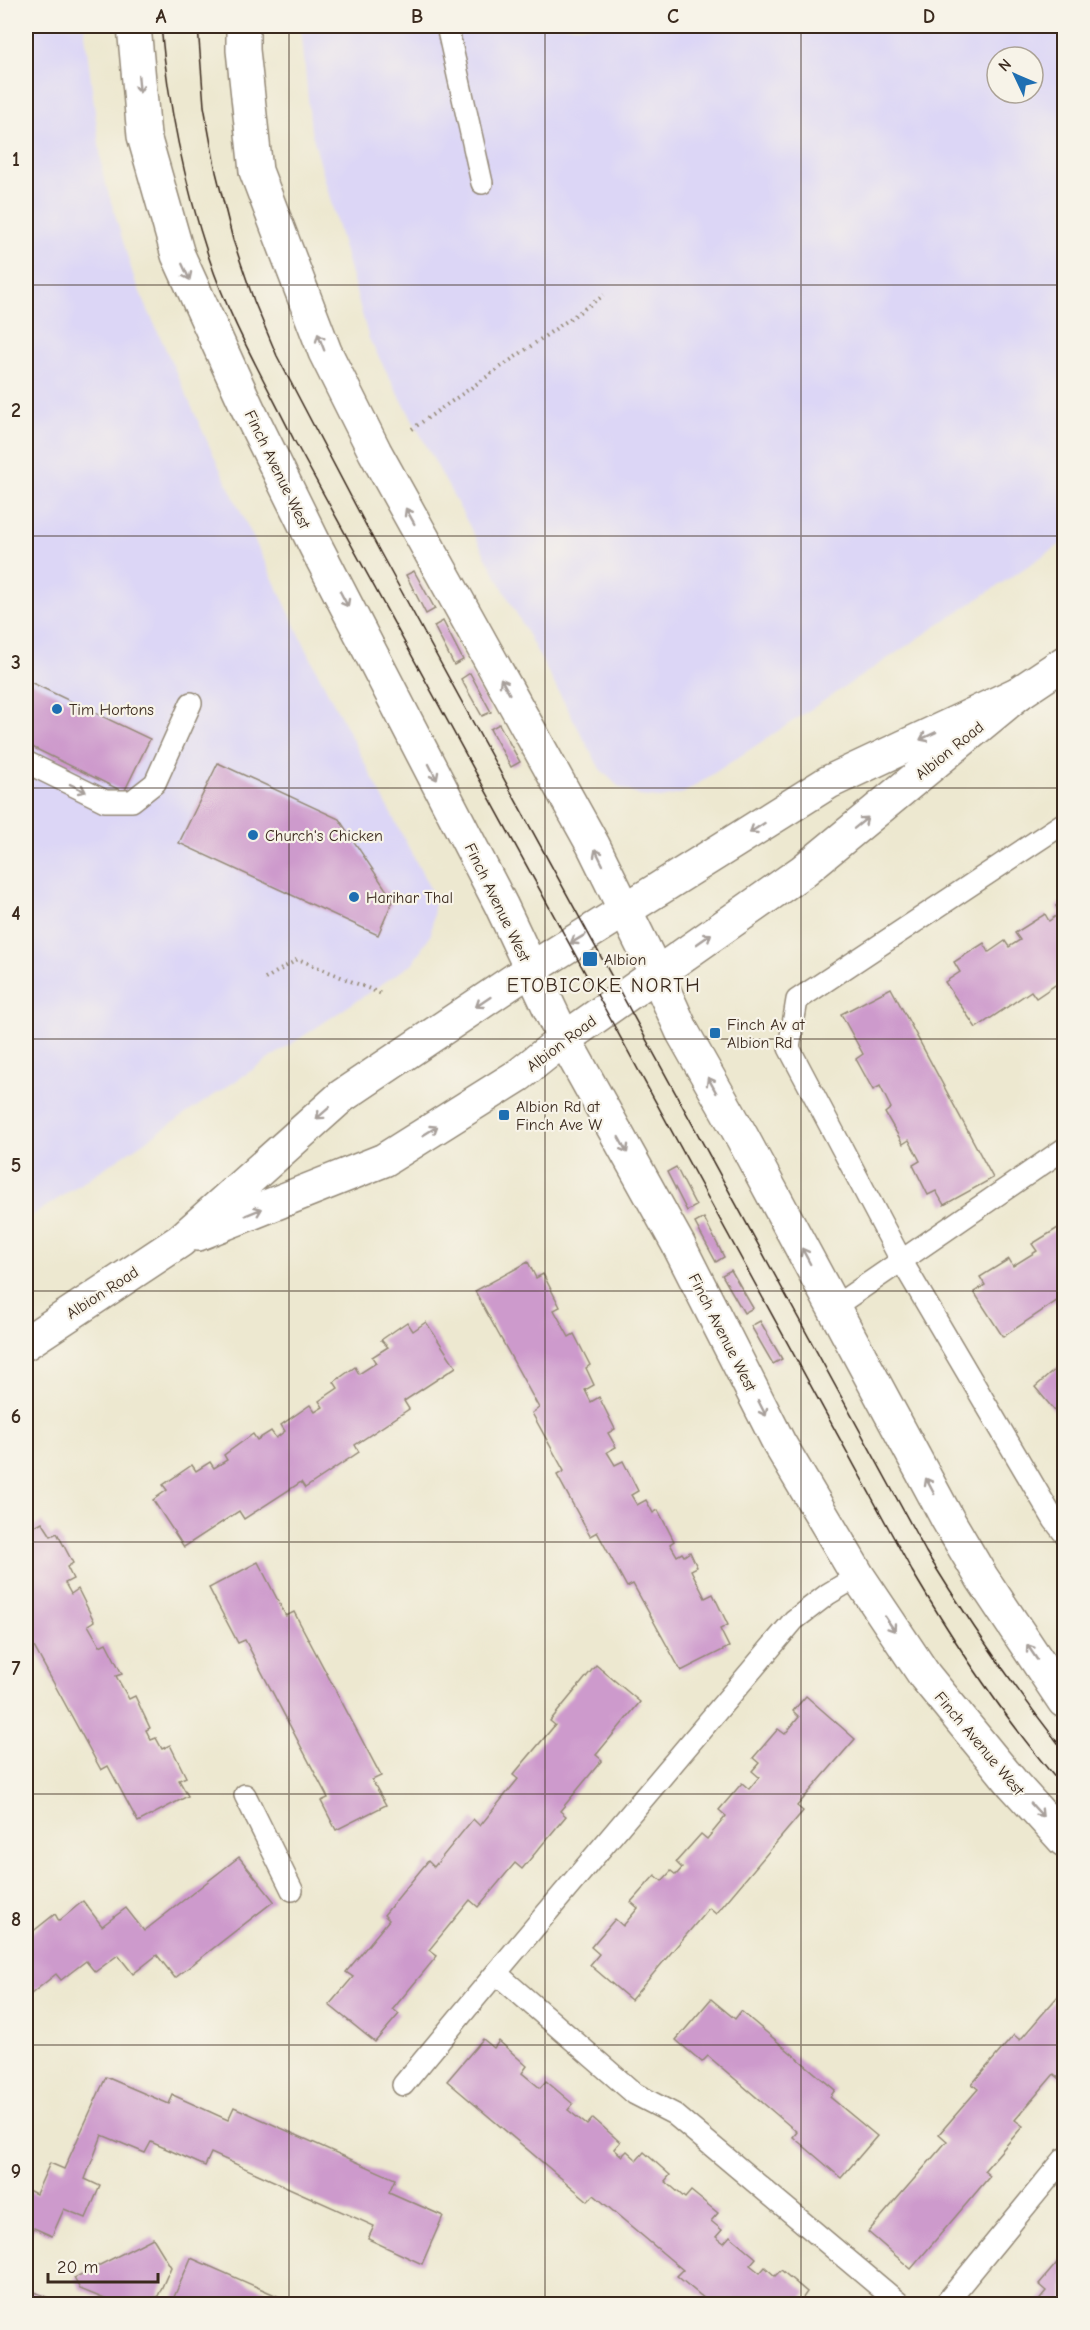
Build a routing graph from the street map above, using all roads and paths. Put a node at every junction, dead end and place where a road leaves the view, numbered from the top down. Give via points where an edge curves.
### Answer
1 (134, 26) edge
2 (243, 26) edge
3 (447, 26) edge
4 (482, 183) dead end
5 (604, 295) dead end
6 (412, 429) dead end
7 (1065, 663) edge
8 (1019, 693) junction
9 (191, 703) dead end
10 (26, 762) edge
11 (1065, 823) edge
12 (625, 909) junction
13 (531, 969) junction
14 (656, 973) junction
15 (265, 979) dead end
16 (384, 995) dead end
17 (564, 1039) junction
18 (1065, 1149) edge
19 (180, 1241) junction
20 (901, 1260) junction
21 (834, 1307) junction
22 (26, 1343) edge
23 (1065, 1533) edge
24 (858, 1576) junction
25 (1065, 1701) edge
26 (245, 1795) dead end
27 (1065, 1840) edge
28 (292, 1890) dead end
29 (496, 1973) junction
30 (403, 2085) dead end
31 (1065, 2159) edge
32 (900, 2304) edge
33 (945, 2304) edge

1 -> 13 main road, Finch Avenue West via 144,136 178,255 316,547
12 -> 2 main road via 375,453 325,352 256,171
3 - 4 lane
5 - 6 path
7 - 8 main road, Albion Road
8 -> 12 main road, Albion Road via 829,782
14 -> 8 main road, Albion Road via 803,871
10 -> 9 lane via 105,801 132,801 155,783
11 - 20 lane via 797,1000 789,1048
12 -> 13 main road, Albion Road
12 - 14 main road
13 - 17 main road, Finch Avenue West
13 -> 19 main road, Albion Road via 342,1096
14 - 17 main road, Albion Road
21 -> 14 main road via 682,1030
15 - 16 path via 298,958
19 -> 17 main road, Albion Road via 384,1160 519,1075
17 -> 24 main road, Finch Avenue West via 678,1244 780,1443
18 - 20 lane
19 - 22 main road, Albion Road
20 - 21 lane
20 - 23 lane
25 -> 21 main road via 982,1578
24 -> 27 main road, Finch Avenue West via 925,1676 1014,1785
24 - 29 lane via 794,1620
26 - 28 lane
29 - 30 lane
29 - 32 lane via 635,2094 674,2114
31 - 33 lane

